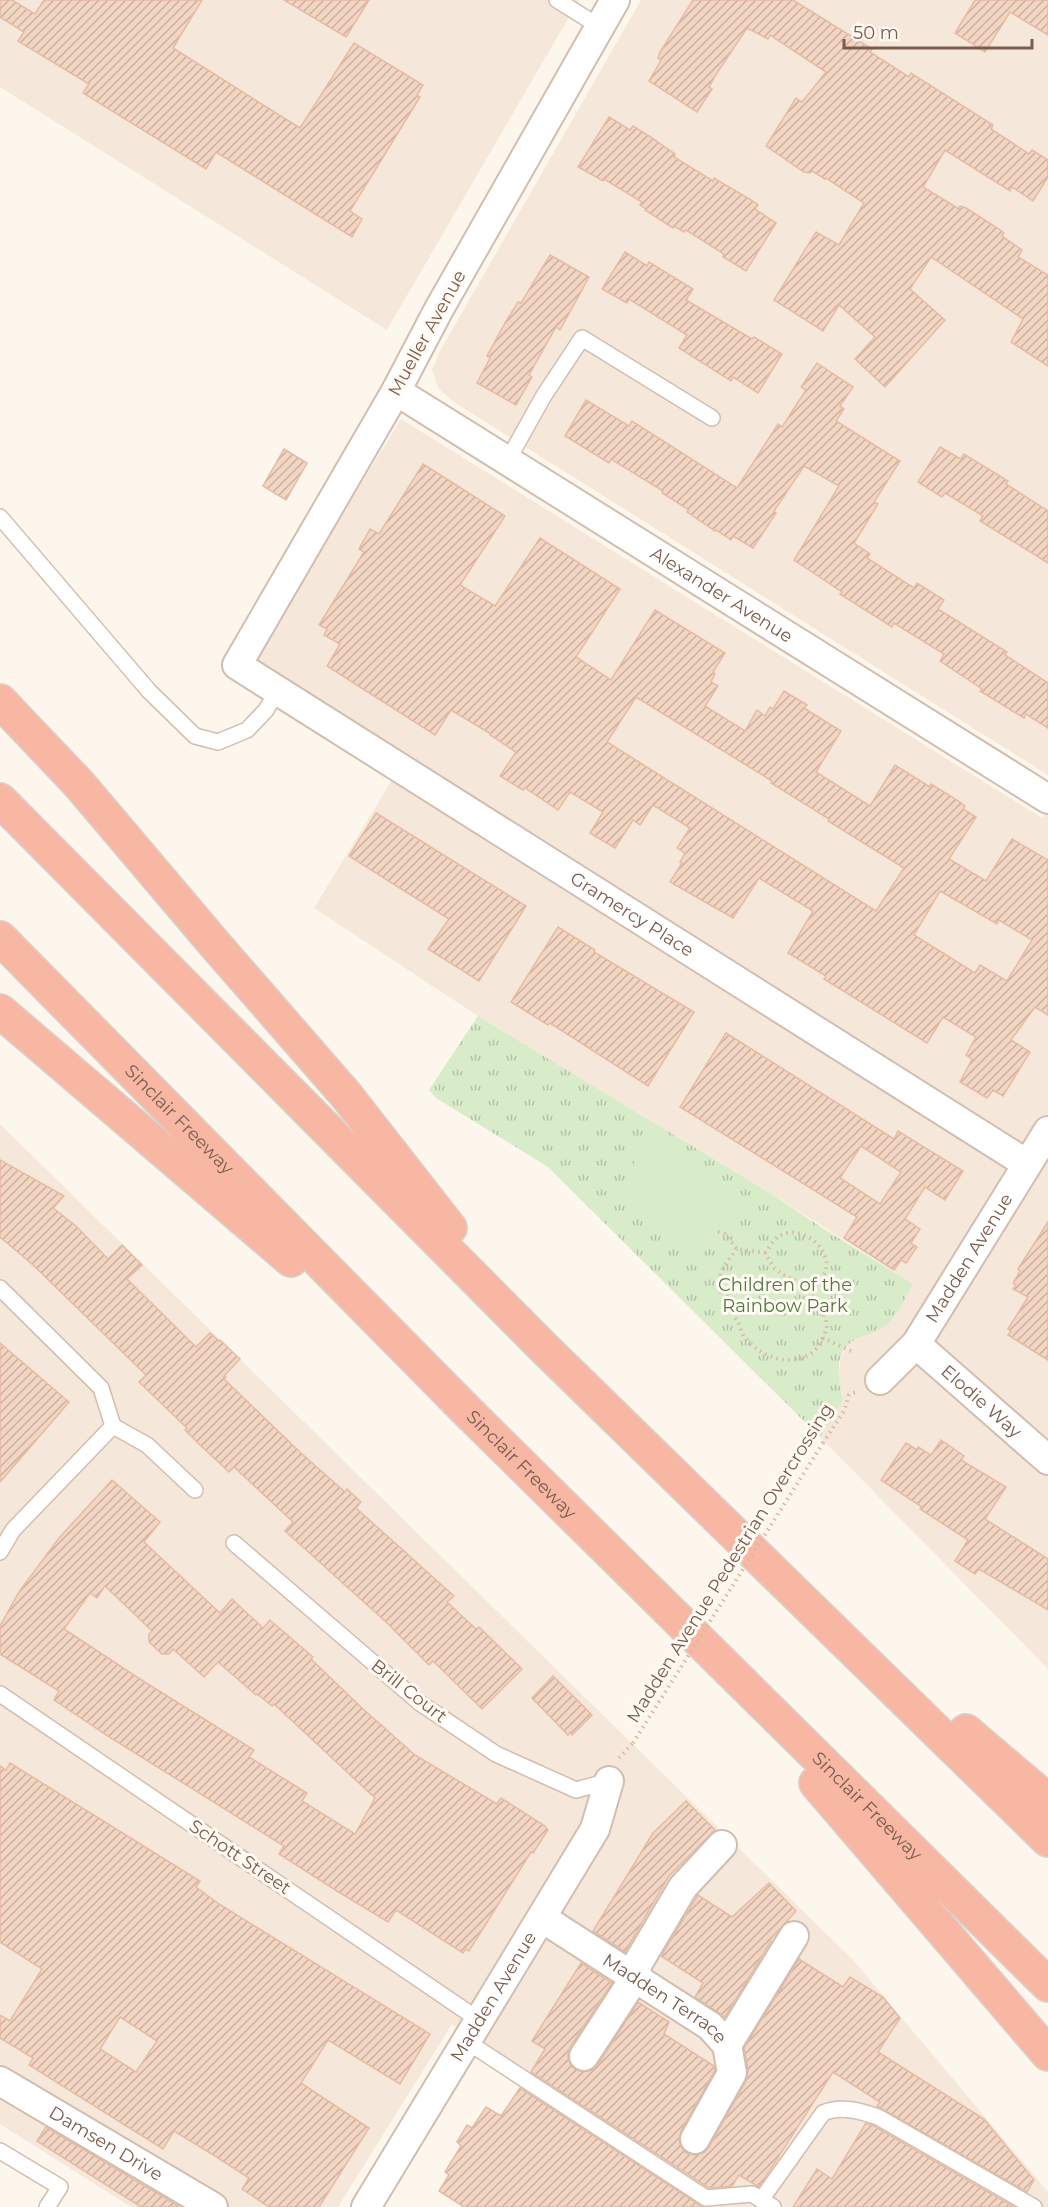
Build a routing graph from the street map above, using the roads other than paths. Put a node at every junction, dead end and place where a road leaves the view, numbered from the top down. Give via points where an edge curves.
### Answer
1 (557, 0) edge
2 (615, 0) edge
3 (600, 27) junction
4 (396, 391) junction
5 (712, 418) dead end
6 (508, 460) junction
7 (0, 517) edge
8 (237, 665) joint
9 (277, 691) junction
10 (0, 701) edge
11 (1048, 799) edge
12 (0, 800) edge
13 (0, 938) edge
14 (0, 1011) edge
15 (1048, 1131) edge
16 (1027, 1164) junction
17 (0, 1288) edge
18 (916, 1344) junction
19 (543, 1347) junction
20 (880, 1380) road end
21 (465, 1409) junction
22 (113, 1426) junction
23 (1048, 1460) edge
24 (195, 1490) dead end
25 (234, 1543) dead end
26 (0, 1552) edge
27 (767, 1564) junction
28 (661, 1602) junction
29 (0, 1694) edge
30 (609, 1781) joint
31 (1048, 1801) edge
32 (1048, 1840) edge
33 (722, 1845) dead end
34 (542, 1918) junction
35 (794, 1936) dead end
36 (634, 1979) junction
37 (1048, 1985) edge
38 (473, 2030) junction
39 (727, 2044) junction
40 (1048, 2054) edge
41 (584, 2056) dead end
42 (0, 2081) edge
43 (695, 2139) dead end
44 (0, 2151) edge
45 (767, 2204) edge
46 (47, 2207) edge
47 (213, 2207) edge
48 (366, 2207) edge
49 (1034, 2207) edge

1 - 3 lane
2 - 3 street, Mueller Avenue
3 - 4 street, Mueller Avenue
4 - 6 street, Alexander Avenue
4 - 8 street, Mueller Avenue
5 - 6 lane via 582,338
6 - 11 street, Alexander Avenue
7 - 9 lane via 149,690 195,736 218,742 247,730
8 - 9 street, Gramercy Place
9 - 16 street, Gramercy Place
10 - 19 highway via 79,784 346,1095
12 - 19 highway
13 - 21 highway, Sinclair Freeway
14 - 21 highway
15 - 16 street, Madden Avenue
16 - 18 street, Madden Avenue
17 - 22 lane via 101,1388
18 - 20 street, Madden Avenue
18 - 23 street, Elodie Way
19 - 27 highway
21 - 28 highway, Sinclair Freeway
22 - 24 lane via 147,1445
22 - 26 lane via 12,1530
25 - 30 lane, Brill Court via 420,1703 496,1754 576,1790
27 - 31 highway
27 - 32 highway
28 - 37 highway, Sinclair Freeway
28 - 40 highway
29 - 38 lane, Schott Street
30 - 34 street, Madden Avenue via 595,1829
33 - 36 street via 683,1887 638,1963
34 - 36 street, Madden Terrace
34 - 38 street, Madden Avenue
35 - 39 street
36 - 39 street, Madden Terrace via 710,2026
36 - 41 street
38 - 45 lane, Schott Street via 706,2198 752,2194
38 - 48 street, Madden Avenue
39 - 43 street, Madden Terrace via 732,2073
42 - 47 street, Damsen Drive
44 - 46 lane via 60,2187
45 - 49 lane via 823,2114 832,2109 878,2117

